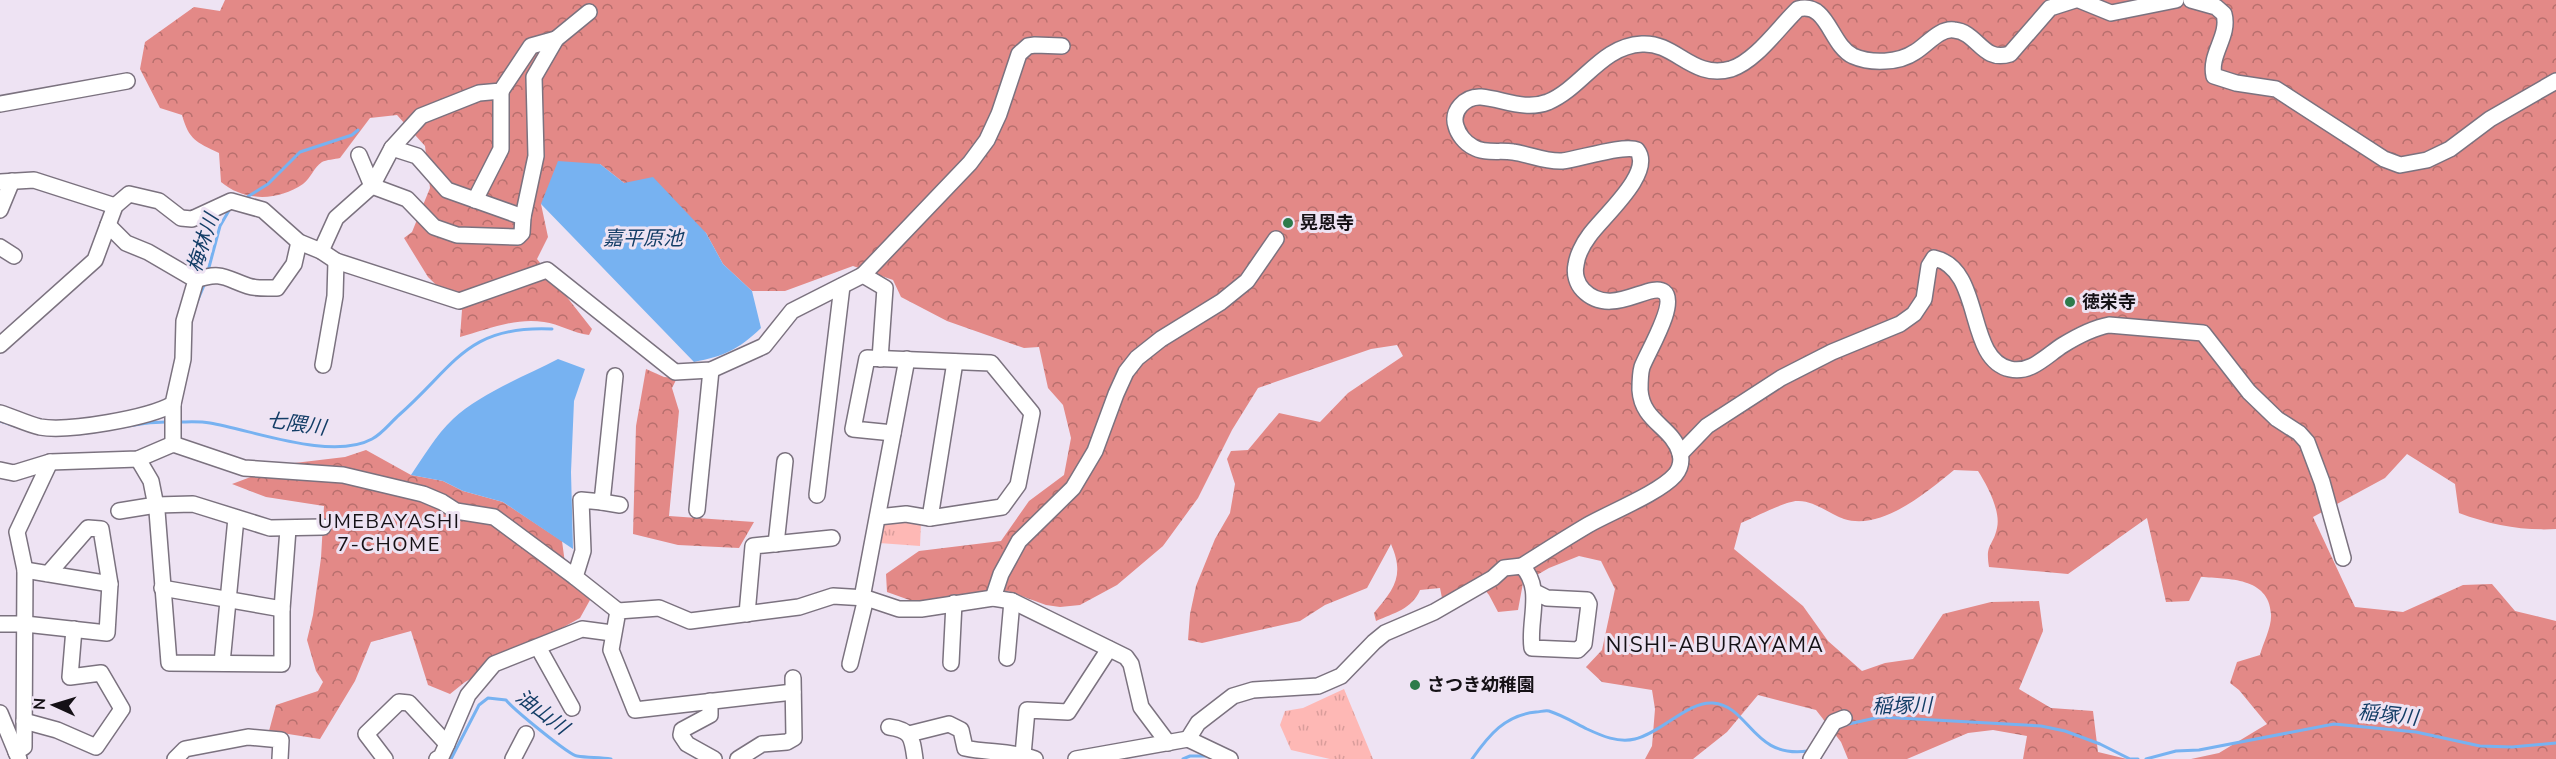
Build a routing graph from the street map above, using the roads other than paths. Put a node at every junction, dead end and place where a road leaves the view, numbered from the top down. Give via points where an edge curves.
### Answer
1 (2077, 0) edge
2 (2176, 0) edge
3 (2191, 0) edge
4 (589, 12) dead end
5 (556, 39) junction
6 (1062, 46) dead end
7 (127, 81) dead end
8 (2556, 81) edge
9 (501, 91) junction
10 (0, 104) edge
11 (392, 148) junction
12 (359, 155) dead end
13 (6, 181) edge
14 (372, 186) junction
15 (475, 201) junction
16 (115, 206) junction
17 (0, 210) edge
18 (523, 217) junction
19 (108, 225) junction
20 (1276, 238) dead end
21 (299, 243) junction
22 (0, 247) edge
23 (321, 251) junction
24 (14, 256) dead end
25 (336, 261) junction
26 (863, 275) junction
27 (203, 278) junction
28 (842, 286) junction
29 (0, 345) edge
30 (880, 359) junction
31 (906, 359) junction
32 (955, 362) junction
33 (323, 365) dead end
34 (711, 370) junction
35 (615, 376) dead end
36 (173, 404) junction
37 (0, 413) edge
38 (893, 433) junction
39 (173, 444) junction
40 (1680, 454) junction
41 (138, 459) junction
42 (785, 461) dead end
43 (50, 462) junction
44 (0, 470) edge
45 (817, 495) dead end
46 (602, 502) junction
47 (156, 505) junction
48 (620, 505) dead end
49 (697, 510) dead end
50 (119, 511) dead end
51 (878, 517) junction
52 (236, 518) junction
53 (930, 518) junction
54 (323, 527) dead end
55 (288, 529) junction
56 (832, 538) dead end
57 (776, 544) junction
58 (2343, 558) dead end
59 (1522, 566) junction
60 (25, 570) junction
61 (48, 574) junction
62 (575, 577) junction
63 (110, 584) junction
64 (162, 588) junction
65 (1535, 592) junction
66 (227, 598) junction
67 (864, 598) junction
68 (993, 598) junction
69 (1012, 601) junction
70 (954, 603) junction
71 (282, 609) junction
72 (618, 611) junction
73 (747, 614) junction
74 (0, 624) edge
75 (25, 624) junction
76 (74, 629) junction
77 (612, 633) junction
78 (538, 647) junction
79 (1109, 649) junction
80 (1007, 658) dead end
81 (222, 663) junction
82 (951, 663) dead end
83 (850, 664) dead end
84 (710, 700) junction
85 (572, 708) dead end
86 (0, 712) edge
87 (1839, 720) dead end
88 (24, 721) junction
89 (889, 728) dead end
90 (526, 734) dead end
91 (909, 734) junction
92 (1188, 739) junction
93 (1168, 743) junction
94 (447, 744) junction
95 (982, 755) edge
96 (16, 757) edge
97 (1029, 757) edge
98 (175, 759) edge
99 (280, 759) edge
100 (385, 759) edge
101 (437, 759) edge
102 (513, 759) edge
103 (714, 759) edge
104 (738, 759) edge
105 (915, 759) edge
106 (1076, 759) edge
107 (1230, 759) edge
108 (1811, 759) edge

1 - 2 street via 2111,12
1 - 40 street via 2050,8 2010,54 2001,57 1966,33 1946,30 1914,54 1883,61 1864,60 1840,47 1821,14 1806,7 1798,9 1749,60 1735,68 1710,71 1696,68 1658,45 1624,46 1608,54 1572,87 1548,102 1524,105 1479,97 1465,100 1454,120 1456,129 1474,148 1560,161 1626,148 1640,154 1634,181 1589,236 1576,265 1576,276 1588,296 1600,300 1626,300 1655,289 1666,294 1667,311 1641,370 1641,396 1648,415 1674,440
3 - 8 street via 2216,7 2224,14 2225,31 2212,68 2214,76 2276,89 2384,159 2400,165 2427,160 2450,149 2490,119
4 - 5 street
5 - 9 street via 531,46
5 - 18 street via 534,78 537,156
6 - 26 street via 1028,46 1019,54 987,140 970,163
7 - 10 street
9 - 11 street via 479,93 421,116
9 - 15 street via 501,149
11 - 14 street
11 - 15 street via 417,156 447,190
12 - 14 street
13 - 16 street via 34,180
13 - 17 street
14 - 18 street via 407,199 434,227 457,235 518,237
14 - 23 street via 336,218
15 - 18 street
16 - 19 street
16 - 21 street via 129,194 159,201 181,218 192,219 238,203 263,210
19 - 27 street via 126,243
19 - 29 street via 95,260
20 - 68 street via 1247,280 1221,303 1137,358 1126,372 1090,460 1073,488 1019,541 1001,573
21 - 23 street
21 - 27 street via 294,264 277,288 250,287 225,275
22 - 24 street
23 - 25 street
25 - 33 street via 335,296
25 - 34 street via 459,301 547,270 675,372
26 - 28 street
26 - 30 street via 885,288
27 - 36 street via 184,321 183,359
28 - 34 street via 792,311 764,346
28 - 45 street
30 - 31 street
30 - 38 street via 867,358 853,429
31 - 32 street
31 - 38 street
32 - 53 street
32 - 53 street via 991,363 1032,413 1018,485 1002,507
34 - 49 street
35 - 46 street
36 - 37 street via 118,420 63,428 40,427
36 - 39 street
38 - 51 street
39 - 41 street
39 - 62 street via 244,468 343,475 423,494 456,511 494,518
40 - 58 street via 1707,426 1781,378 1914,314 1924,299 1934,258 1944,260 1962,283 1986,348 1992,360 2003,368 2036,366 2063,345 2109,325 2203,333 2249,392 2307,442
40 - 59 street via 1676,474 1666,482
41 - 43 street
41 - 47 street via 151,481
42 - 57 street
43 - 44 street via 14,473
43 - 60 street via 17,532
46 - 48 street
46 - 62 street via 581,500 583,551
47 - 50 street
47 - 52 street via 193,504
47 - 64 street
51 - 53 street via 906,514
51 - 67 street
52 - 55 street
52 - 66 street
54 - 55 street
55 - 71 street
56 - 57 street
57 - 73 street via 753,546
59 - 65 street via 1529,573
59 - 92 street via 1504,568 1434,612 1385,633 1341,676 1318,686 1253,690 1233,696 1198,723
60 - 61 street
60 - 75 street
61 - 63 street
61 - 63 street via 88,528 101,529
62 - 72 street
63 - 76 street via 107,633
64 - 66 street
64 - 81 street via 169,663
65 - 65 street via 1547,598 1587,600 1584,644 1578,650 1532,648
66 - 71 street
66 - 81 street
67 - 70 street via 899,609
67 - 73 street via 833,596 799,607
67 - 83 street
68 - 69 street
68 - 70 street
69 - 79 street
69 - 80 street
70 - 82 street
71 - 81 street via 282,663
72 - 73 street via 659,608 690,621
72 - 77 street
74 - 75 street
75 - 76 street
75 - 88 street
76 - 88 street via 70,677 101,674 122,710 96,747
77 - 78 street via 582,629
77 - 84 street via 611,650 634,710
78 - 85 street
78 - 94 street via 494,664 468,695
79 - 93 street via 1131,664 1141,707
79 - 97 street via 1068,712 1027,710
84 - 103 street via 710,715 682,730 681,735 687,744
84 - 104 street via 793,685 794,738 762,744
86 - 96 street
87 - 108 street
88 - 96 street via 24,747
89 - 91 street via 903,729
90 - 102 street
91 - 95 street via 949,724 961,730 965,748
91 - 105 street
92 - 93 street
92 - 107 street
93 - 106 street
94 - 100 street via 409,703 399,702 366,734
94 - 101 street
95 - 97 street
98 - 99 street via 185,749 248,737 289,740

